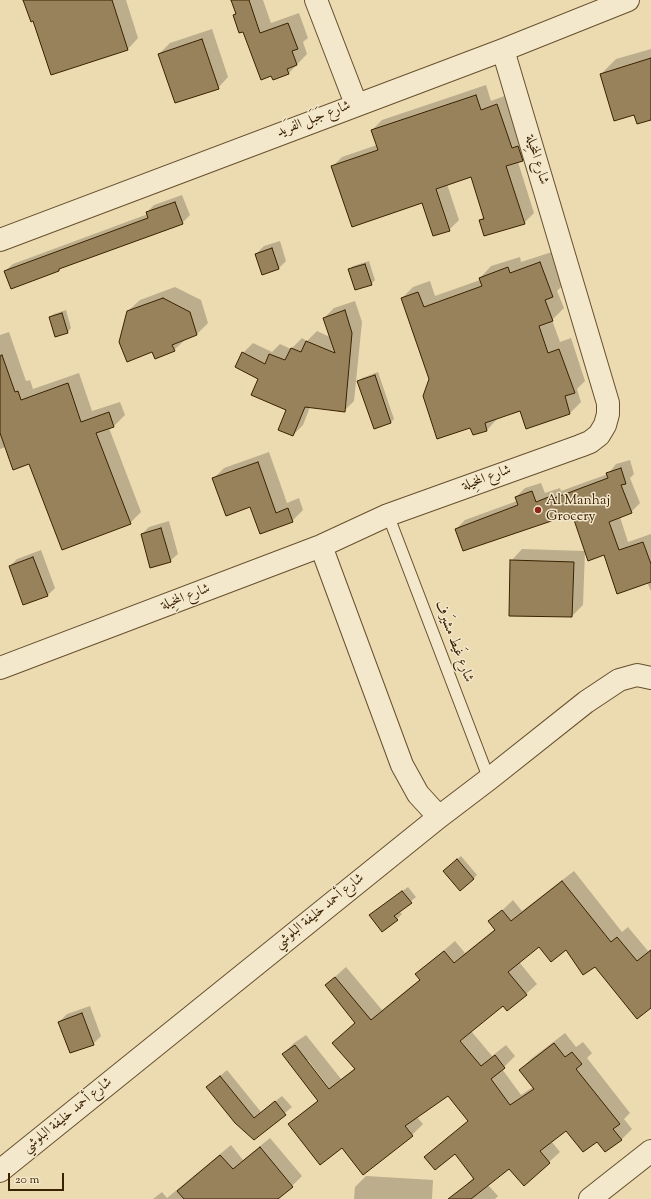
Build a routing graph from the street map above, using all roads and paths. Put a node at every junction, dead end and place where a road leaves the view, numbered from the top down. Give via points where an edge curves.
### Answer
1 (316, 0) edge
2 (628, 0) edge
3 (503, 50) junction
4 (356, 104) junction
5 (0, 240) edge
6 (388, 515) junction
7 (321, 546) junction
8 (0, 668) edge
9 (651, 678) edge
10 (489, 780) junction
11 (439, 817) junction
12 (651, 1151) edge
13 (0, 1170) edge
14 (590, 1199) edge

1 - 4 street
2 - 3 street, شارع جَبَل الفرَيد
3 - 4 street, شارع جَبَل الفرَيد
3 - 6 street, شارع المخِيلة via 605,393 608,414 599,435 590,442
4 - 5 street, شارع جَبَل الفرَيد
6 - 7 street, شارع المخِيلة
6 - 10 lane, شارع غَيط مشيَرف
7 - 8 street, شارع المخِيلة
7 - 11 street via 402,765 418,794
9 - 10 street, شارع أحمد خليفة البلوشي via 637,675 619,680 603,689
10 - 11 street, شارع أحمد خليفة البلوشي
11 - 13 street, شارع أحمد خليفة البلوشي
12 - 14 street

